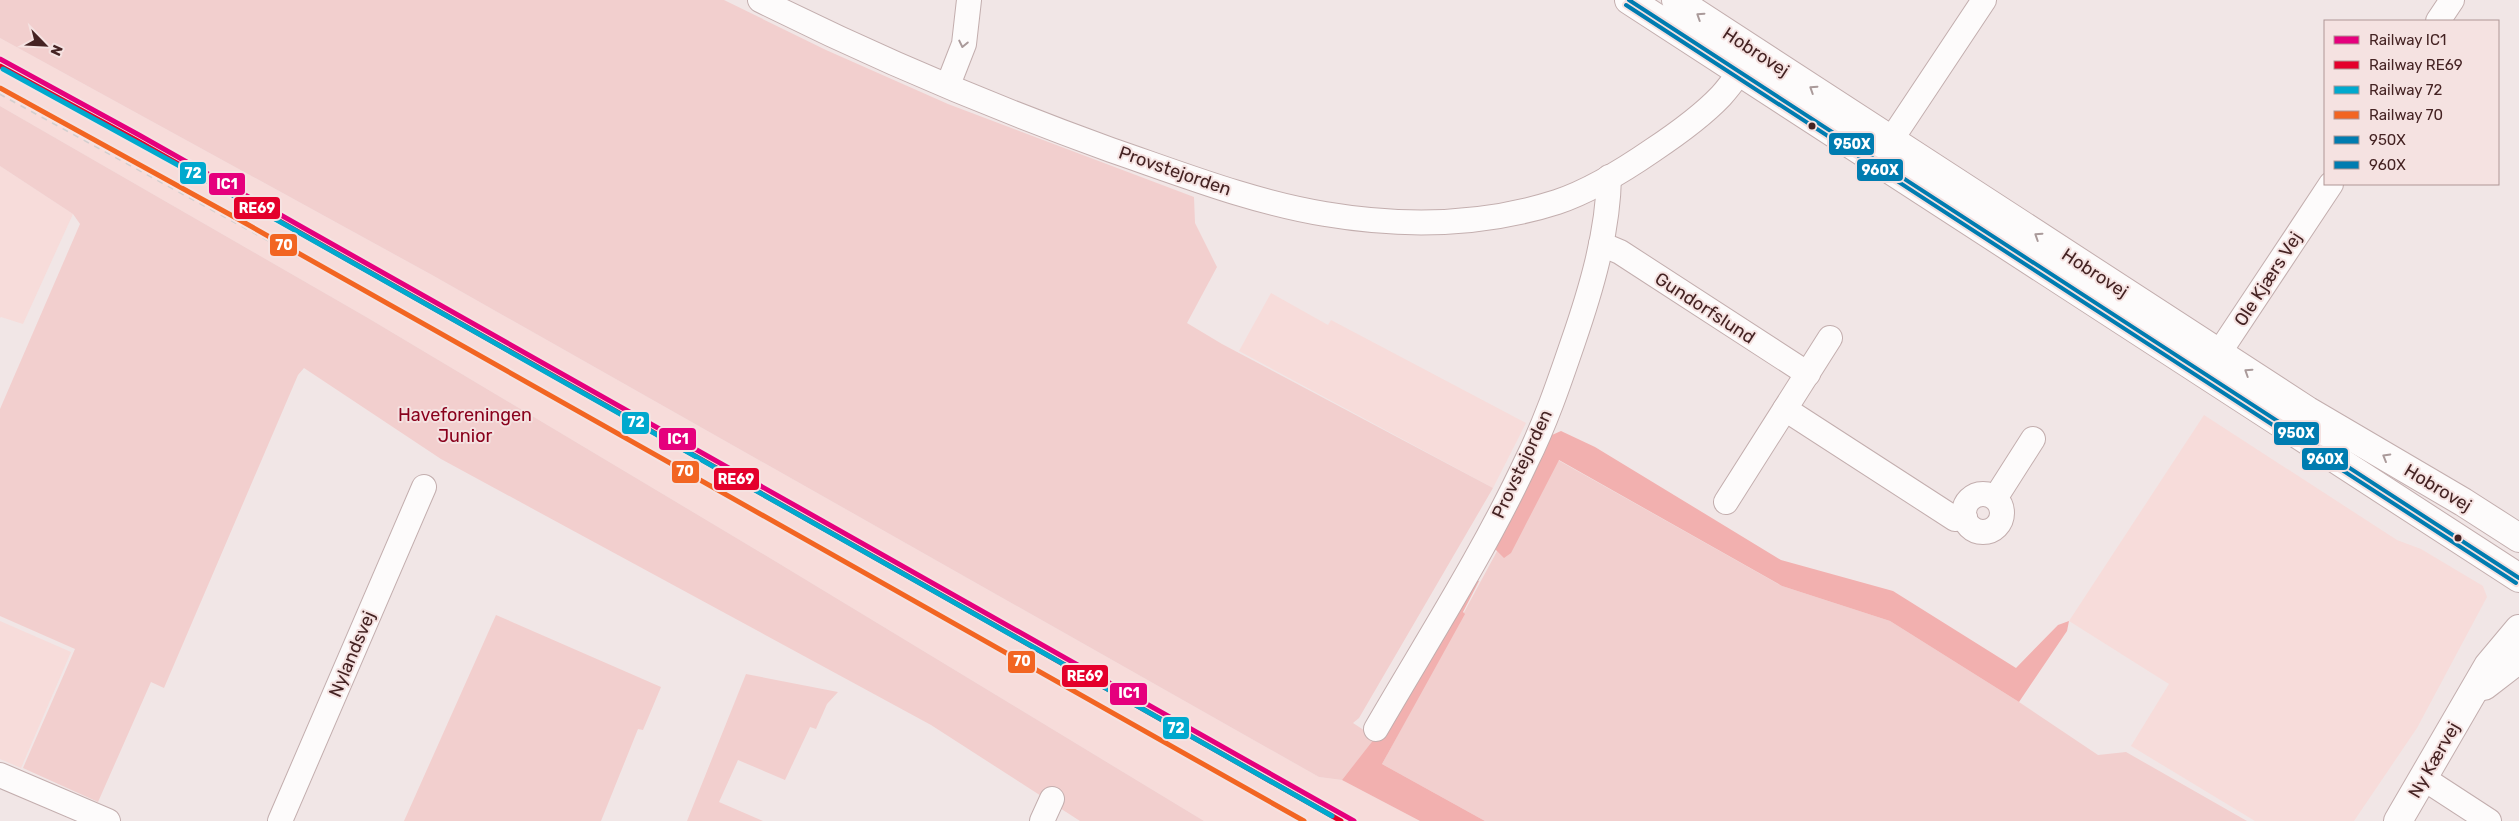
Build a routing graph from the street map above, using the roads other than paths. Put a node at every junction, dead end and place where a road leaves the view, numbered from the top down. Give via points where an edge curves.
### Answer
1 (760, 0) edge
2 (969, 0) edge
3 (1629, 0) edge
4 (1676, 0) edge
5 (1984, 0) edge
6 (2452, 0) edge
7 (2439, 20) edge
8 (1748, 62) junction
9 (948, 85) junction
10 (1883, 150) junction
11 (1609, 177) junction
12 (2330, 185) edge
13 (1601, 244) junction
14 (1830, 338) dead end
15 (2212, 364) junction
16 (1808, 374) junction
17 (1785, 409) junction
18 (2033, 439) dead end
19 (424, 487) dead end
20 (1996, 497) junction
21 (1726, 502) dead end
22 (1965, 517) junction
23 (2519, 538) edge
24 (2519, 578) edge
25 (2519, 629) edge
26 (2519, 659) edge
27 (2469, 698) junction
28 (1376, 729) dead end
29 (0, 775) edge
30 (2423, 778) junction
31 (1052, 799) dead end
32 (108, 821) edge
33 (280, 821) edge
34 (1042, 821) edge
35 (2398, 821) edge
36 (2489, 821) edge

1 - 9 street, Provstejorden
2 -> 9 street via 964,44
3 - 8 main road, Hobrovej
8 -> 4 main road, Hobrovej
5 - 10 street
6 - 7 street
8 - 10 main road, Hobrovej
8 - 11 street, Provstejorden via 1706,110 1672,137
9 - 11 street, Provstejorden via 1054,129 1222,188 1333,215 1376,221 1429,224 1486,218 1558,201
10 - 15 main road, Hobrovej
11 - 13 street, Provstejorden via 1609,203
12 - 15 street, Ole Kjærs Vej
13 - 16 street, Gundorfslund via 1620,252
13 - 28 street, Provstejorden via 1582,314 1527,462
14 - 16 street
23 -> 15 main road, Hobrovej via 2308,411
15 - 24 main road, Hobrovej
16 - 17 street
17 - 21 street
17 - 22 street via 1955,518
18 - 20 street
19 - 33 street, Nylandsvej
20 - 22 street via 1984,493 1973,496 1965,506
20 - 22 street via 2003,514 1993,530 1976,531
25 - 27 main road, Ny Kærvej via 2488,666
26 - 27 main road, Ny Kærvej
27 - 30 main road, Ny Kærvej
29 - 32 street
30 - 35 main road, Ny Kærvej
30 - 36 street
31 - 34 street

